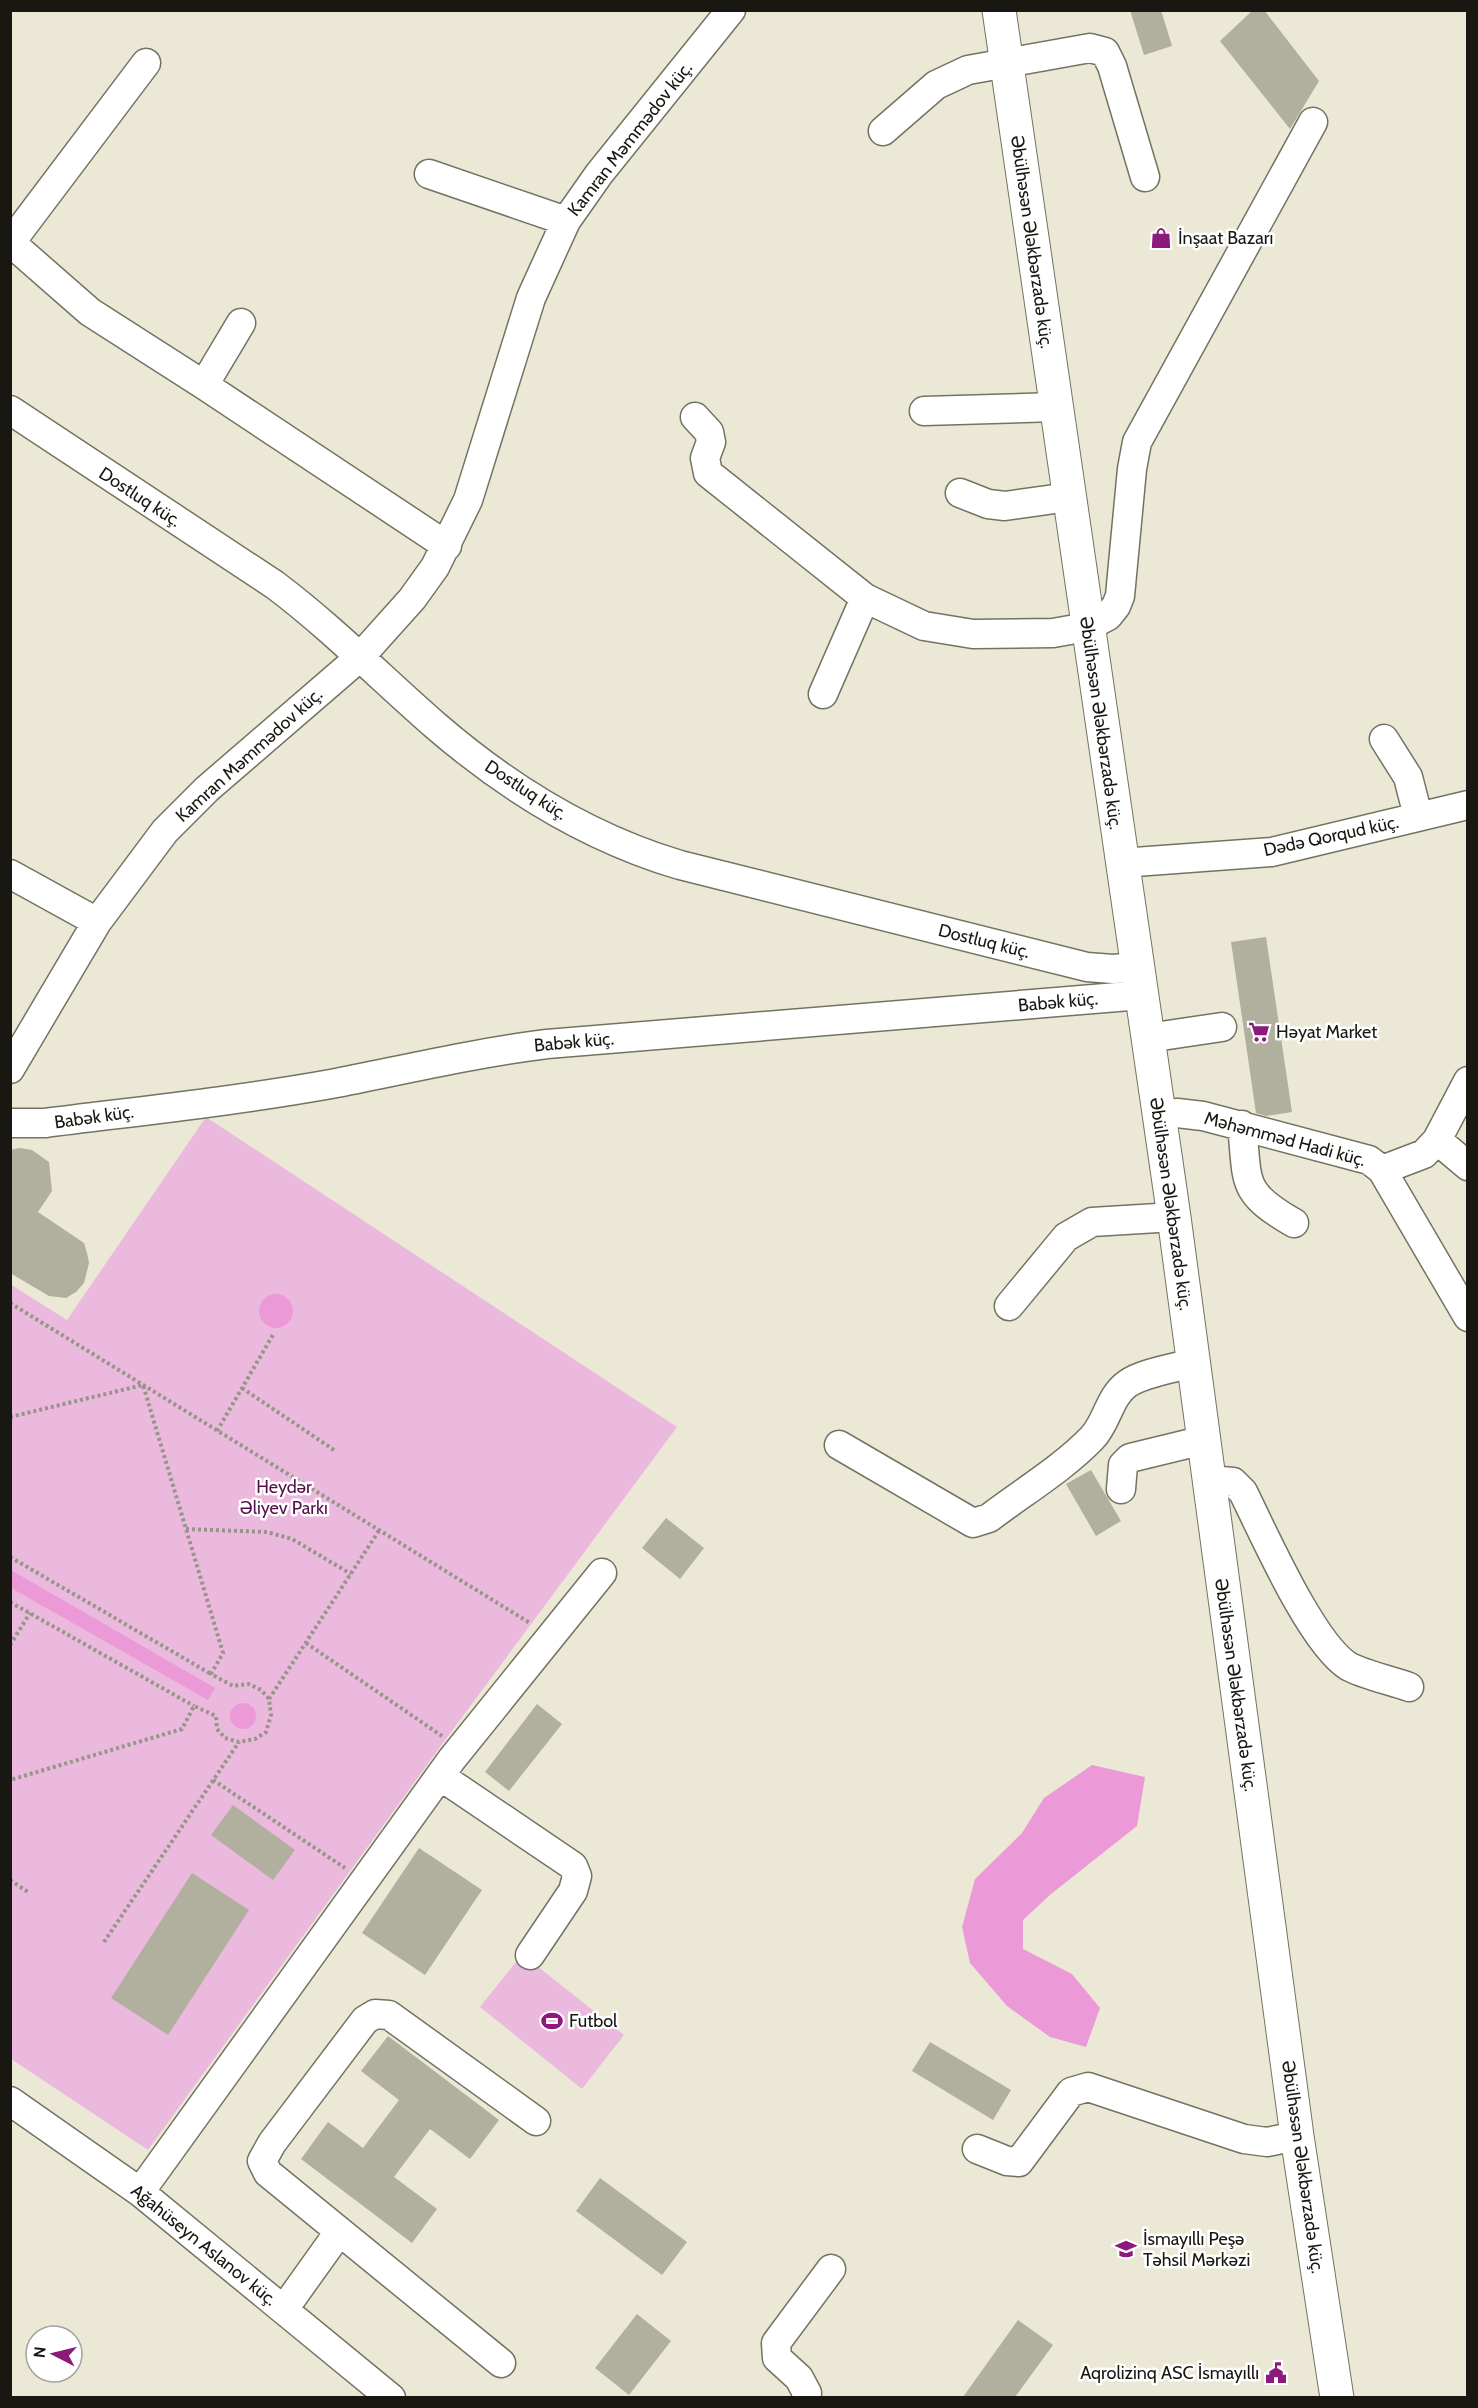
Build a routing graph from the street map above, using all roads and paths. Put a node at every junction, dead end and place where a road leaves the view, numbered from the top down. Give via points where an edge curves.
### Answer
1 (730, 10) edge
2 (999, 10) edge
3 (1006, 61) junction
4 (146, 63) dead end
5 (1313, 122) dead end
6 (883, 131) dead end
7 (429, 174) dead end
8 (1145, 177) dead end
9 (566, 221) junction
10 (11, 242) edge
11 (241, 323) dead end
12 (204, 385) junction
13 (1056, 407) junction
14 (10, 410) edge
15 (924, 411) dead end
16 (694, 417) dead end
17 (960, 493) dead end
18 (1069, 497) junction
19 (447, 546) junction
20 (865, 598) junction
21 (1087, 627) junction
22 (360, 657) junction
23 (823, 694) dead end
24 (1384, 740) dead end
25 (1467, 805) edge
26 (1418, 816) junction
27 (1121, 863) junction
28 (10, 874) edge
29 (97, 922) junction
30 (1139, 981) junction
31 (1222, 1026) dead end
32 (1148, 1038) junction
33 (10, 1069) edge
34 (1467, 1081) edge
35 (1159, 1114) junction
36 (10, 1124) edge
37 (1242, 1125) junction
38 (1437, 1140) junction
39 (1467, 1166) edge
40 (1382, 1170) junction
41 (1174, 1217) junction
42 (1294, 1223) dead end
43 (10, 1303) edge
44 (1009, 1306) dead end
45 (1467, 1317) edge
46 (274, 1333) dead end
47 (1193, 1363) junction
48 (143, 1385) junction
49 (242, 1388) junction
50 (10, 1417) edge
51 (217, 1431) junction
52 (1204, 1440) junction
53 (839, 1445) dead end
54 (334, 1450) dead end
55 (1209, 1480) junction
56 (1121, 1489) dead end
57 (186, 1529) junction
58 (380, 1529) junction
59 (10, 1557) edge
60 (602, 1573) dead end
61 (351, 1574) junction
62 (10, 1602) edge
63 (30, 1613) junction
64 (551, 1636) junction
65 (306, 1643) junction
66 (10, 1646) edge
67 (211, 1674) junction
68 (1409, 1687) dead end
69 (269, 1699) junction
70 (194, 1706) junction
71 (239, 1742) junction
72 (451, 1761) junction
73 (10, 1780) edge
74 (213, 1780) junction
75 (10, 1880) edge
76 (364, 1881) junction
77 (28, 1892) dead end
78 (104, 1942) dead end
79 (530, 1955) dead end
80 (10, 2101) edge
81 (536, 2121) dead end
82 (1297, 2136) junction
83 (977, 2149) dead end
84 (140, 2192) junction
85 (339, 2232) junction
86 (831, 2269) dead end
87 (284, 2308) junction
88 (501, 2363) dead end
89 (391, 2397) edge
90 (806, 2397) edge
91 (1337, 2397) edge

1 - 9 street, Kamran Məmmədov küç.
2 - 3 main road, Əbülhəsən Ələkbərzadə küç.
3 - 6 street via 968,70 936,85
3 - 8 street via 1090,48 1105,52
3 - 13 main road, Əbülhəsən Ələkbərzadə küç.
4 - 10 street
5 - 21 street via 1137,442 1120,596 1108,616
7 - 9 street
9 - 19 street, Kamran Məmmədov küç. via 531,298 468,500
10 - 12 street via 90,312
11 - 12 street
12 - 19 street
13 - 15 street
13 - 18 main road, Əbülhəsən Ələkbərzadə küç.
14 - 22 street, Dostluq küç. via 275,585
16 - 20 street via 709,432 711,442 705,458 708,473
17 - 18 street via 1005,506
18 - 21 main road, Əbülhəsən Ələkbərzadə küç.
19 - 22 street, Kamran Məmmədov küç. via 412,599
20 - 21 street via 924,626 974,634 1053,633
20 - 23 street
21 - 27 main road, Əbülhəsən Ələkbərzadə küç.
22 - 29 street, Kamran Məmmədov küç. via 207,789 165,831
22 - 30 street, Dostluq küç. via 438,728 534,800 649,856 1087,967 1113,969
24 - 26 street via 1408,777
25 - 26 street, Dədə Qorqud küç.
26 - 27 street, Dədə Qorqud küç. via 1272,852
27 - 30 main road, Əbülhəsən Ələkbərzadə küç.
28 - 29 street
29 - 33 street, Kamran Məmmədov küç.
30 - 32 main road, Əbülhəsən Ələkbərzadə küç.
30 - 36 street, Babək küç. via 547,1044 271,1094 45,1123
31 - 32 street
32 - 35 main road, Əbülhəsən Ələkbərzadə küç.
34 - 38 street
35 - 37 street, Məhəmməd Hadi küç. via 1203,1116
35 - 41 main road, Əbülhəsən Ələkbərzadə küç.
37 - 40 street, Məhəmməd Hadi küç. via 1370,1160
37 - 42 street via 1248,1184 1267,1208
38 - 39 street
38 - 40 street via 1424,1154
40 - 45 street, Məhəmməd Hadi küç.
41 - 44 street via 1092,1222 1066,1237
41 - 47 main road, Əbülhəsən Ələkbərzadə küç.
43 - 48 path
46 - 49 path
47 - 52 main road, Əbülhəsən Ələkbərzadə küç.
47 - 53 street via 1126,1384 1094,1436 1079,1450 989,1518 973,1522
48 - 50 path
48 - 51 path
48 - 57 path
49 - 51 path
49 - 54 path
51 - 58 path
52 - 55 main road, Əbülhəsən Ələkbərzadə küç.
52 - 56 street via 1130,1458 1123,1465
55 - 68 street via 1233,1482 1243,1492 1322,1640 1348,1666
55 - 82 main road, Əbülhəsən Ələkbərzadə küç.
57 - 61 path via 267,1532 292,1539
57 - 67 path via 223,1653
58 - 61 path
58 - 64 path
59 - 67 path
60 - 64 street
61 - 65 path
62 - 63 path
63 - 66 path
63 - 70 path
64 - 72 street
65 - 69 path
65 - 72 path
67 - 69 path via 232,1686 249,1684
69 - 71 path via 271,1715 266,1732
70 - 71 path via 216,1716 217,1729 225,1738
70 - 73 path via 182,1729
71 - 74 path
72 - 76 street
72 - 79 street via 573,1866 577,1876 573,1891
74 - 76 path
74 - 78 path
75 - 77 path
76 - 84 street
80 - 84 street, Ağahüseyn Aslanov küç.
81 - 85 street via 389,2015 375,2014 364,2020 262,2162 268,2173
82 - 83 street via 1267,2142 1244,2139 1088,2087 1071,2092 1019,2162
82 - 91 main road, Əbülhəsən Ələkbərzadə küç.
84 - 87 street, Ağahüseyn Aslanov küç.
85 - 87 street
85 - 88 street
86 - 90 street via 776,2343 777,2358 799,2378
87 - 89 street, Ağahüseyn Aslanov küç.

